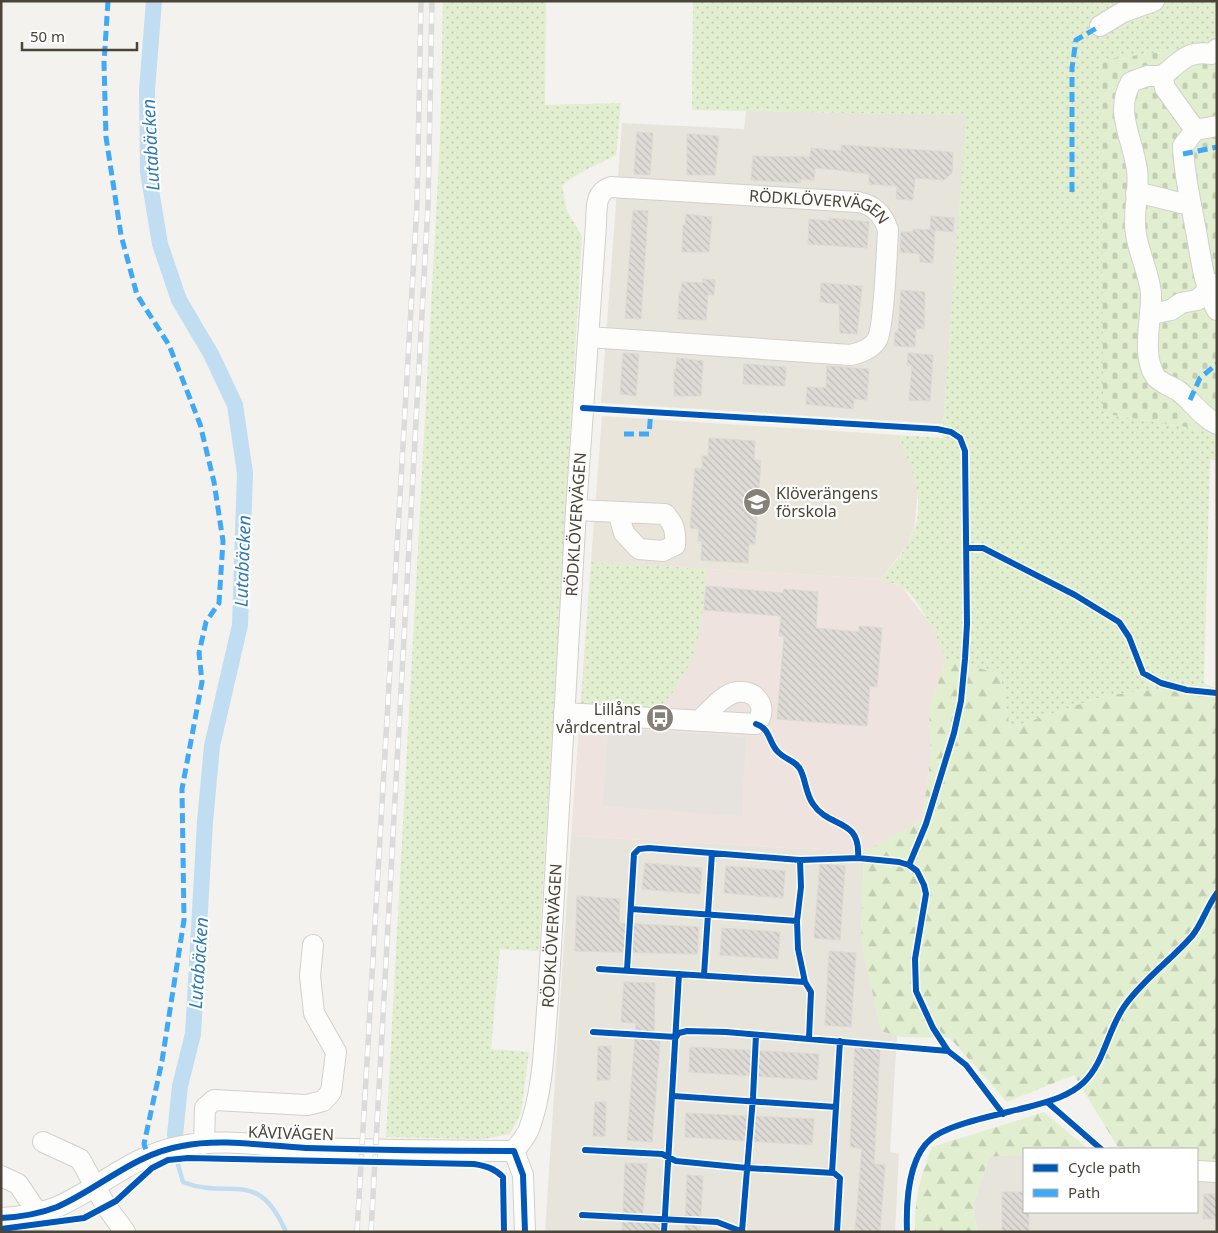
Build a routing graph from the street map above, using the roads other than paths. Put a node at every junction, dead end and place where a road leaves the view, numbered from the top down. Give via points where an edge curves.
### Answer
1 (1154, 1) edge
2 (1100, 26) dead end
3 (1217, 49) edge
4 (1162, 76) junction
5 (1217, 126) edge
6 (1195, 130) junction
7 (1136, 193) junction
8 (1191, 205) junction
9 (1212, 286) edge
10 (1217, 310) edge
11 (1152, 314) junction
12 (588, 336) junction
13 (1217, 424) edge
14 (576, 510) junction
15 (618, 512) dead end
16 (564, 713) junction
17 (700, 720) dead end
18 (312, 945) dead end
19 (43, 1142) dead end
20 (204, 1144) junction
21 (514, 1151) junction
22 (1198, 1171) edge
23 (1217, 1172) edge
24 (1, 1176) edge
25 (94, 1185) junction
26 (37, 1212) junction
27 (1, 1218) edge
28 (126, 1232) edge
29 (525, 1232) edge

1 - 2 street via 1124,12
3 - 4 street via 1212,54 1197,52 1186,56
4 - 6 street via 1165,88
4 - 7 street via 1147,76 1131,82 1125,92 1124,118 1137,171
5 - 6 street
6 - 8 street via 1183,146
7 - 8 street
7 - 11 street via 1136,237 1150,286
8 - 9 street
9 - 10 street
9 - 11 street via 1197,300
11 - 13 street via 1147,339 1155,377 1190,400 1207,419
12 - 12 street, RÖDKLÖVERVÄGEN via 598,195 603,189 858,202 876,209 886,223 881,329 874,344 864,352 851,355
12 - 14 street, RÖDKLÖVERVÄGEN
14 - 15 street
14 - 16 street, RÖDKLÖVERVÄGEN
16 - 17 street
16 - 21 street, RÖDKLÖVERVÄGEN via 542,1065 528,1130
18 - 20 street via 310,976 314,1013 336,1052 331,1092 323,1101 307,1105 214,1100 205,1108
19 - 25 street via 80,1159
20 - 21 street, KÅVIVÄGEN
20 - 25 street, KÅVIVÄGEN via 154,1153
21 - 29 street via 523,1175
22 - 23 street
24 - 26 street via 18,1184
25 - 26 street, KÅVIVÄGEN via 56,1207
25 - 28 street
26 - 27 street, KÅVIVÄGEN

